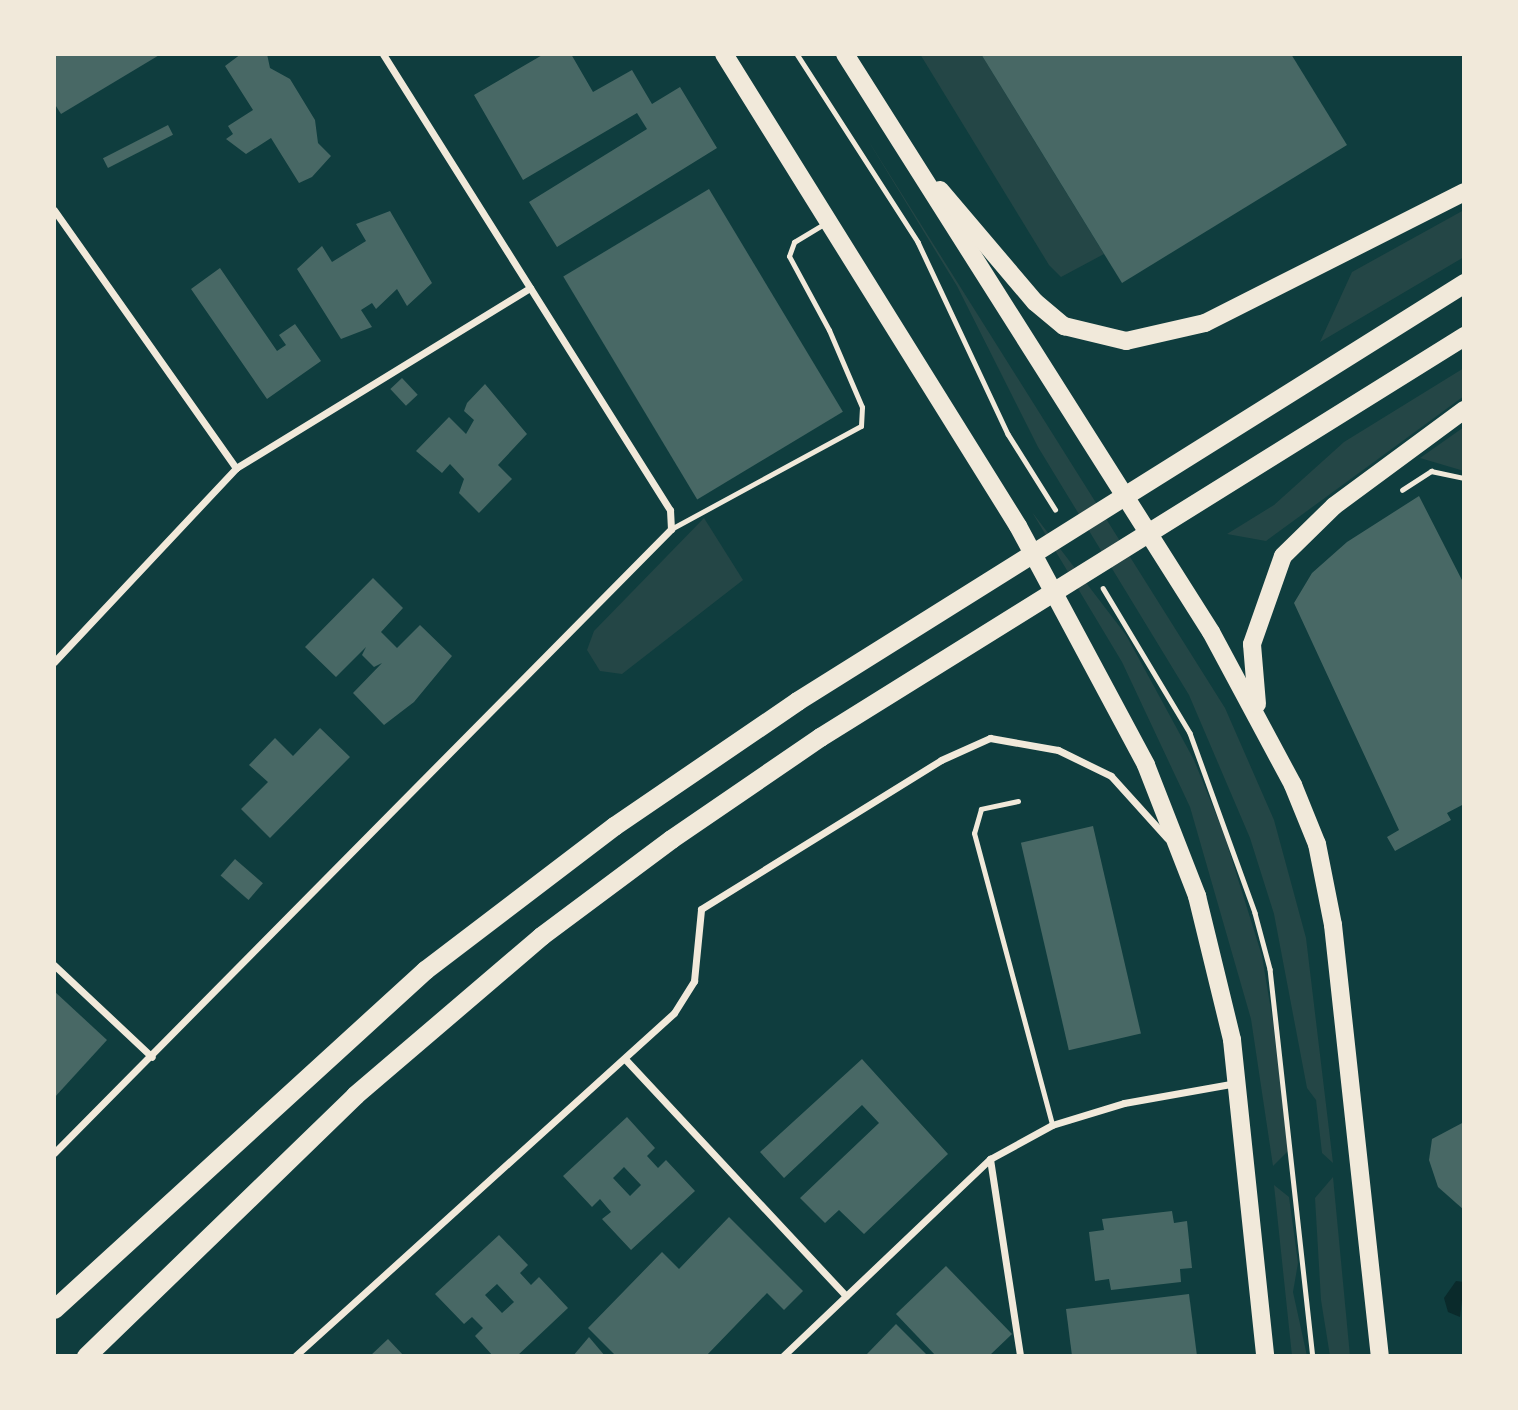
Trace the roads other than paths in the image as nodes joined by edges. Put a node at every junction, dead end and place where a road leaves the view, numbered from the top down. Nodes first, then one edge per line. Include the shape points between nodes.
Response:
1 (383, 54) edge
2 (724, 54) edge
3 (845, 54) edge
4 (902, 143) junction
5 (1464, 192) edge
6 (54, 209) edge
7 (829, 221) junction
8 (1464, 283) edge
9 (530, 288) junction
10 (1464, 336) edge
11 (1464, 410) edge
12 (236, 467) junction
13 (671, 529) junction
14 (54, 662) edge
15 (1263, 728) junction
16 (1018, 802) dead end
17 (1196, 896) junction
18 (54, 965) edge
19 (152, 1057) junction
20 (625, 1059) junction
21 (1237, 1083) junction
22 (1052, 1125) junction
23 (54, 1153) edge
24 (990, 1159) junction
25 (846, 1296) junction
26 (54, 1309) edge
27 (86, 1356) edge
28 (295, 1356) edge
29 (783, 1356) edge
30 (1020, 1356) edge
31 (1265, 1356) edge
32 (1380, 1356) edge

1 - 9 street
2 - 7 main road
3 - 4 main road
4 - 5 main road via 1035,302 1064,326 1126,341 1205,323
4 - 15 main road via 1211,632
6 - 12 street
7 - 13 lane via 794,242 789,256 830,330 862,407 861,426
7 - 17 main road via 1053,588 1146,765
8 - 26 highway via 797,701 614,826 425,970
9 - 12 street
9 - 13 street via 670,510
10 - 27 highway via 820,737 541,936 355,1095
11 - 15 main road via 1334,506 1283,556 1252,644 1252,683
12 - 14 street
13 - 19 street
15 - 32 main road via 1317,844 1333,925
16 - 22 lane via 981,809 974,834
17 - 20 street via 1156,821 1111,776 1030,740 990,738 941,760 701,909 698,964 686,998
17 - 21 main road
18 - 19 street
19 - 23 street
20 - 25 street
20 - 28 street
21 - 22 street via 1162,1094
21 - 31 main road
22 - 24 street
24 - 25 street
24 - 30 street
25 - 29 street

